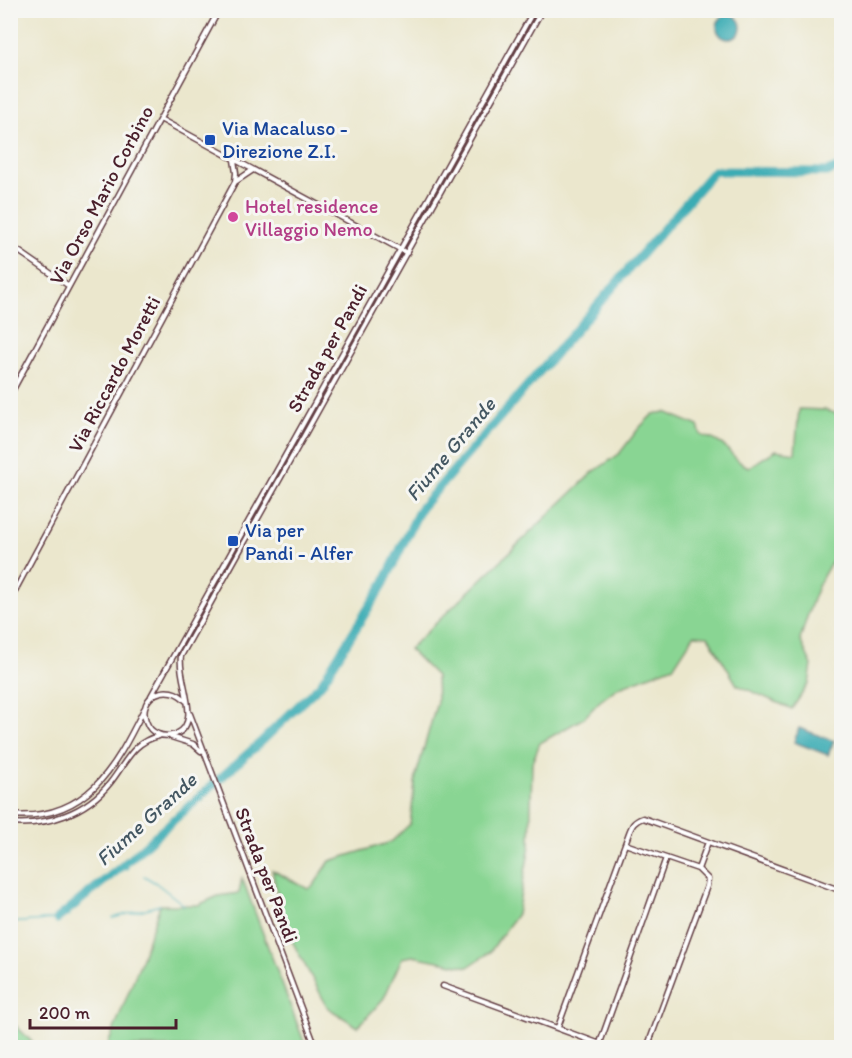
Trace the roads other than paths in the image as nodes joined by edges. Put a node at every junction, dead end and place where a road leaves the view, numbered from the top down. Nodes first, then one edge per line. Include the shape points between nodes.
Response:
1 (219, 10) edge
2 (534, 10) edge
3 (542, 10) edge
4 (160, 119) junction
5 (234, 160) junction
6 (253, 170) junction
7 (235, 182) junction
8 (10, 245) edge
9 (399, 249) junction
10 (406, 253) junction
11 (69, 286) junction
12 (10, 395) edge
13 (10, 600) edge
14 (186, 701) junction
15 (147, 703) junction
16 (189, 713) junction
17 (160, 735) junction
18 (167, 736) junction
19 (205, 757) junction
20 (10, 815) edge
21 (10, 823) edge
22 (708, 842) junction
23 (625, 844) junction
24 (666, 858) junction
25 (698, 869) junction
26 (842, 891) edge
27 (442, 986) dead end
28 (558, 1027) junction
29 (600, 1043) junction
30 (316, 1047) edge
31 (611, 1047) edge
32 (647, 1047) edge

1 - 4 street, Via Orso Mario Corbino
2 - 9 street, Strada per Pandi
3 - 10 street, Strada per Pandi
4 - 5 street
4 - 11 street, Via Orso Mario Corbino
5 - 6 street
5 - 7 street
6 - 7 street, Via Riccardo Moretti
6 - 9 street
7 - 13 street, Via Riccardo Moretti
8 - 11 street
9 - 10 street
9 - 15 street, Strada per Pandi
10 - 14 street, Strada per Pandi via 182,656
11 - 12 street, Via Orso Mario Corbino
14 - 15 street via 170,691 157,693
14 - 16 street, Strada per Pandi
15 - 17 street via 145,719
15 - 20 street, Strada per Pandi via 113,766 87,795 46,814
16 - 18 street via 181,732
16 - 19 street, Strada per Pandi
17 - 18 street
17 - 21 street via 135,748 106,787 78,810 50,820
18 - 19 street via 193,744
19 - 30 street, Strada per Pandi
22 - 23 street via 643,819 633,824
22 - 25 street
22 - 26 street
23 - 24 street
23 - 28 street
24 - 25 street
24 - 29 street
25 - 32 street via 708,879 707,886
27 - 28 street
28 - 29 street
29 - 31 street

